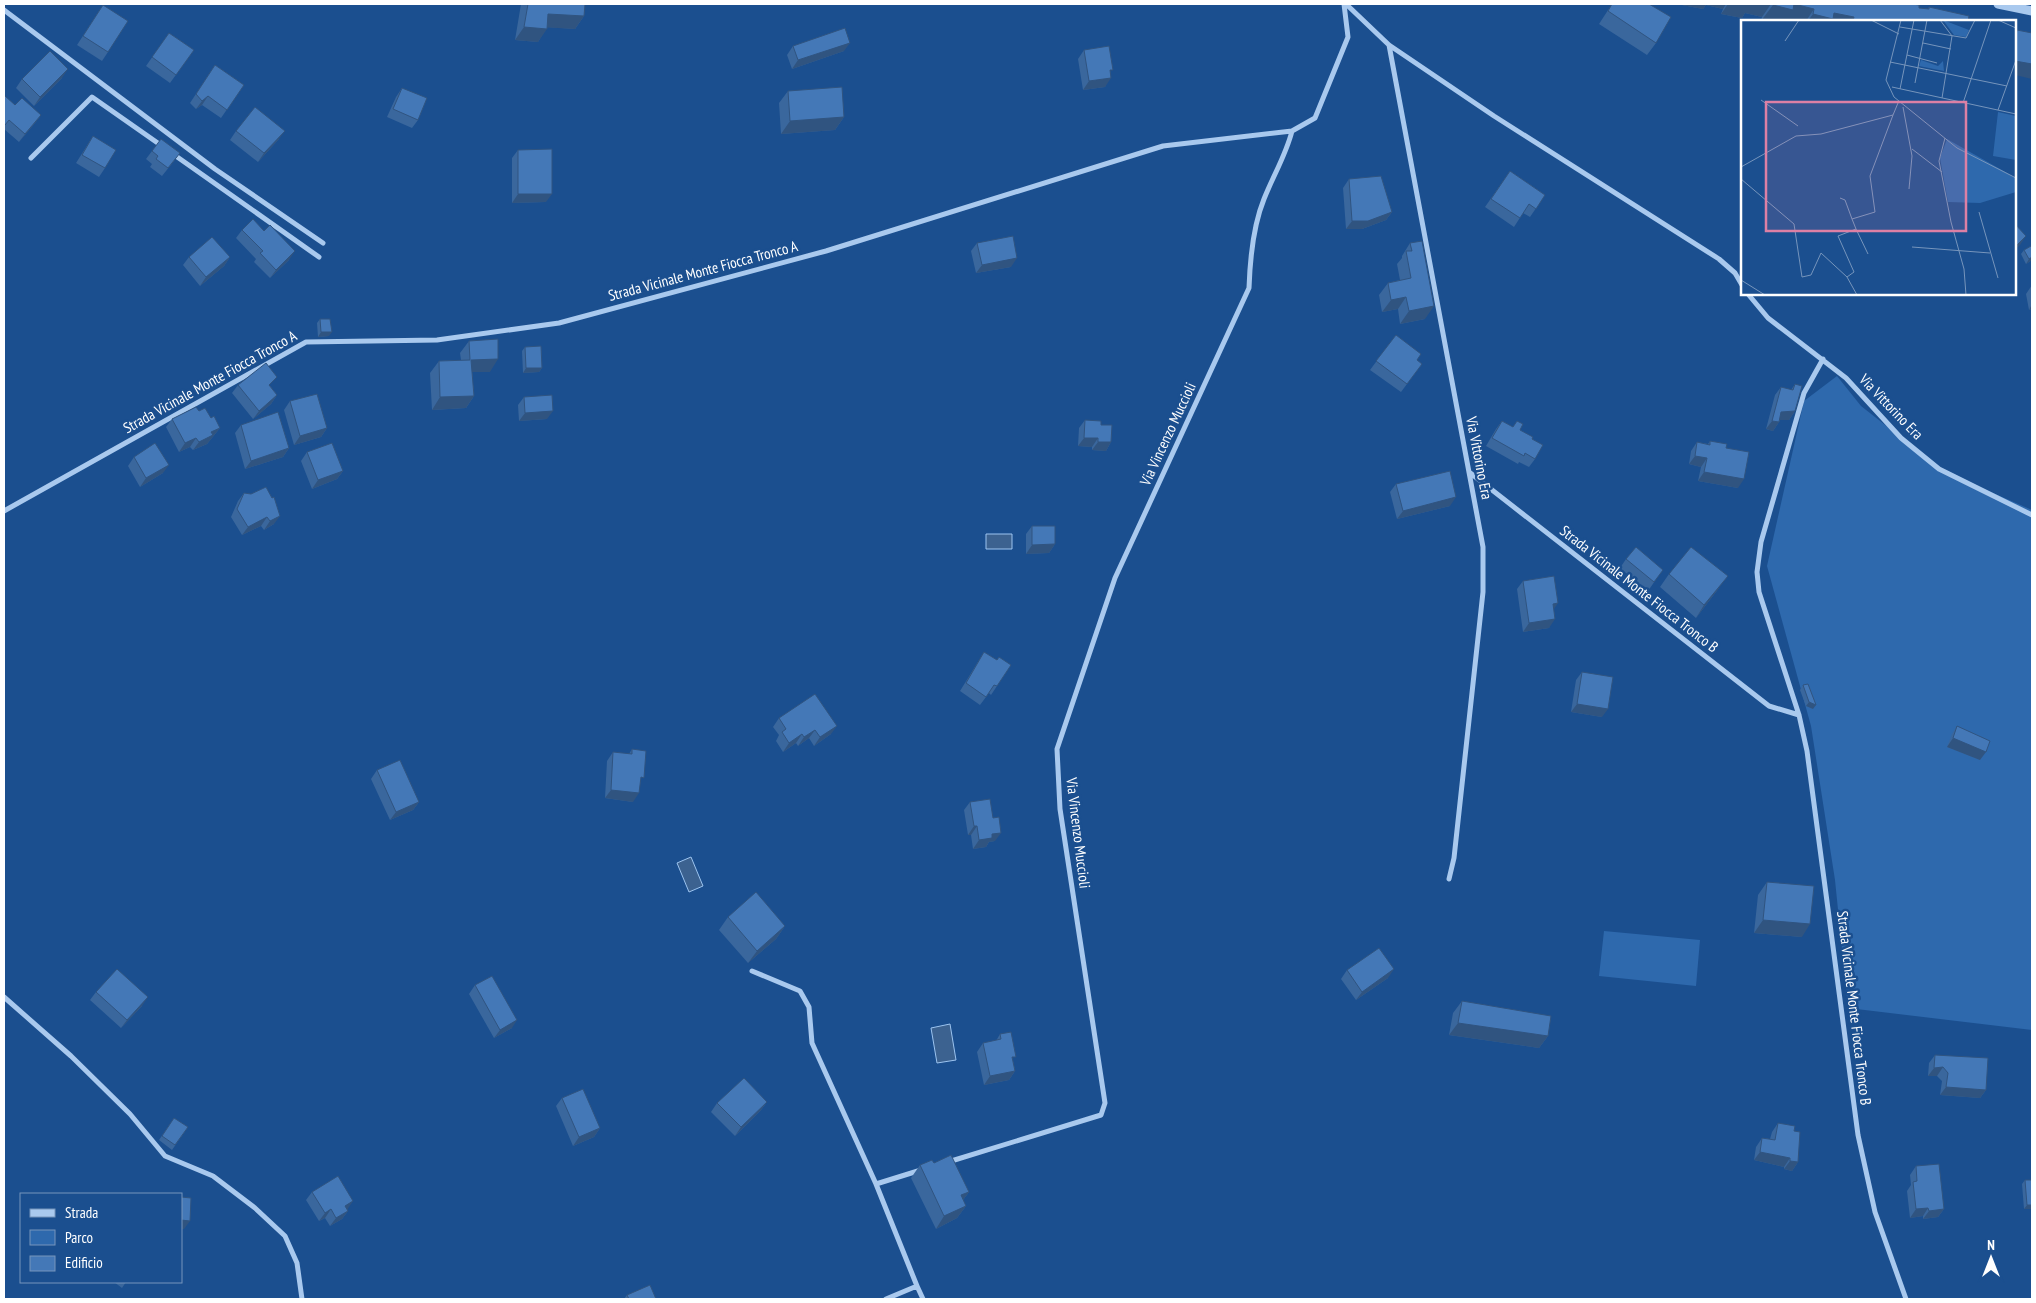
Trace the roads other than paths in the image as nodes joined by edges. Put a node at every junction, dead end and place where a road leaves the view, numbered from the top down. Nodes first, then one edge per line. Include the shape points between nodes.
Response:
1 (1345, 4) edge
2 (1999, 4) edge
3 (4, 10) edge
4 (2032, 11) edge
5 (1389, 45) junction
6 (1292, 131) junction
7 (31, 158) dead end
8 (323, 243) dead end
9 (319, 257) dead end
10 (1741, 283) edge
11 (1749, 295) edge
12 (1823, 359) junction
13 (1469, 472) junction
14 (4, 511) edge
15 (2032, 515) edge
16 (1799, 715) junction
17 (1449, 879) dead end
18 (752, 971) dead end
19 (4, 997) edge
20 (942, 1164) edge
21 (932, 1167) edge
22 (876, 1184) junction
23 (917, 1286) junction
24 (302, 1299) edge
25 (886, 1299) edge
26 (923, 1299) edge
27 (1906, 1299) edge

1 - 5 street
1 - 6 street, Strada Vicinale Monte Fiocca Tronco A via 1348,37 1315,118
2 - 4 street
3 - 8 street via 215,169
5 - 10 street via 1501,121 1719,259
5 - 13 street, Via Vittorino Era
6 - 14 street, Strada Vicinale Monte Fiocca Tronco A via 1163,146 826,252 559,323 438,340 306,342
6 - 20 street, Via Vincenzo Muccioli via 1263,201 1250,259 1249,288 1115,578 1057,749 1060,809 1095,1028 1105,1103 1103,1110 1100,1115
7 - 9 street via 92,98
11 - 12 street, Via Vittorino Era via 1768,318
12 - 15 street, Via Vittorino Era via 1846,378 1901,438 1938,469
12 - 16 street, Strada Vicinale Monte Fiocca Tronco B via 1804,393 1761,542 1757,572 1764,614
13 - 16 street, Strada Vicinale Monte Fiocca Tronco B via 1769,706
13 - 17 street, Via Vittorino Era via 1483,546 1483,592
16 - 27 street, Strada Vicinale Monte Fiocca Tronco B via 1808,761 1858,1135 1875,1212
18 - 22 street via 800,991 809,1007 812,1043
19 - 24 street via 130,1114 165,1156 213,1176 286,1236 297,1263
21 - 22 street
22 - 23 street
23 - 25 street
23 - 26 street

